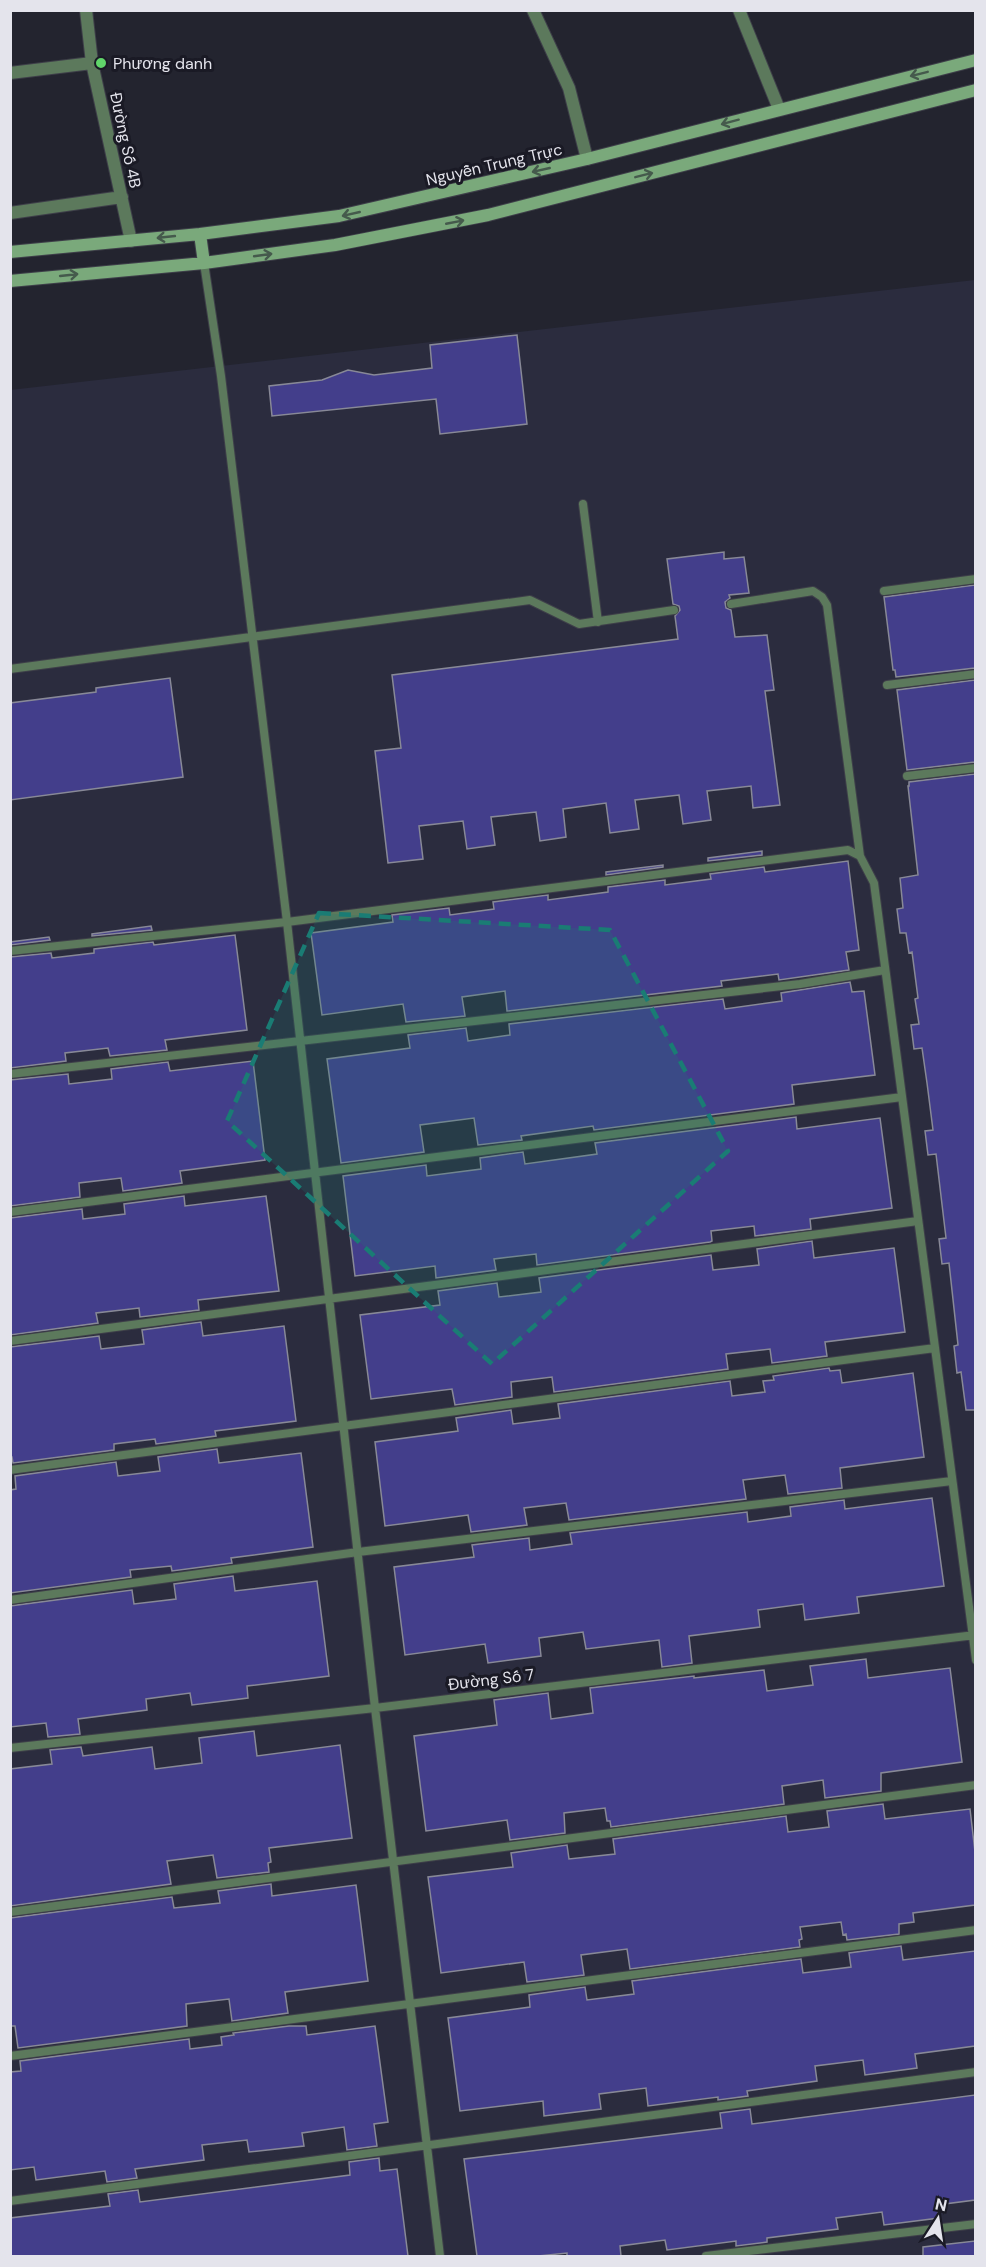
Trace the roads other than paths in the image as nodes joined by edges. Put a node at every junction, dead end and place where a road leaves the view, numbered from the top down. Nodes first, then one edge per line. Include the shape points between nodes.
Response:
1 (86, 10) edge
2 (533, 10) edge
3 (739, 10) edge
4 (975, 60) edge
5 (92, 63) junction
6 (10, 73) edge
7 (975, 90) edge
8 (779, 109) junction
9 (587, 159) junction
10 (122, 197) junction
11 (10, 213) edge
12 (200, 234) junction
13 (131, 241) junction
14 (10, 252) edge
15 (204, 263) junction
16 (10, 281) edge
17 (583, 504) dead end
18 (975, 579) edge
19 (884, 591) dead end
20 (730, 604) dead end
21 (674, 610) dead end
22 (598, 622) junction
23 (252, 636) junction
24 (10, 669) edge
25 (975, 674) edge
26 (887, 685) dead end
27 (975, 768) edge
28 (907, 776) dead end
29 (860, 856) junction
30 (287, 922) junction
31 (10, 951) edge
32 (885, 970) junction
33 (300, 1041) junction
34 (10, 1074) edge
35 (902, 1097) junction
36 (315, 1172) junction
37 (10, 1212) edge
38 (918, 1221) junction
39 (330, 1299) junction
40 (10, 1341) edge
41 (935, 1348) junction
42 (344, 1425) junction
43 (10, 1470) edge
44 (952, 1481) junction
45 (358, 1552) junction
46 (10, 1600) edge
47 (974, 1636) edge
48 (975, 1660) edge
49 (375, 1708) junction
50 (10, 1748) edge
51 (975, 1785) edge
52 (393, 1862) junction
53 (10, 1912) edge
54 (975, 1930) edge
55 (410, 2003) junction
56 (10, 2056) edge
57 (975, 2072) edge
58 (427, 2146) junction
59 (10, 2201) edge
60 (975, 2224) edge
61 (440, 2256) edge
62 (706, 2256) edge

1 - 5 street, Đường Số 4B
2 - 9 street via 569,87
3 - 8 street
4 -> 8 main road, Nguyễn Trung Trực
5 - 6 street
5 - 10 street, Đường Số 4B
15 -> 7 main road via 335,245 488,215
8 -> 9 main road, Nguyễn Trung Trực
9 -> 12 main road, Nguyễn Trung Trực via 339,216
10 - 11 street
10 - 13 street, Đường Số 4B
12 -> 13 main road, Nguyễn Trung Trực
12 - 15 main road
13 - 14 main road, Nguyễn Trung Trực
16 -> 15 main road
15 - 23 lane
17 - 22 lane
18 - 19 lane
20 - 29 lane via 813,591 827,605
21 - 22 lane
22 - 23 lane via 579,624 530,600
23 - 24 lane
23 - 30 lane
25 - 26 lane
27 - 28 lane
29 - 30 lane via 848,850
29 - 32 lane via 874,883
30 - 31 lane
30 - 33 lane
32 - 33 lane via 800,984
32 - 35 lane
33 - 34 lane
33 - 36 lane
35 - 36 lane
35 - 38 lane
36 - 37 lane
36 - 39 lane
38 - 39 lane
38 - 41 lane
39 - 40 lane
39 - 42 lane
41 - 42 lane
41 - 44 lane
42 - 43 lane
42 - 45 lane
44 - 45 lane
44 - 47 lane
45 - 46 lane
45 - 49 lane
47 - 48 lane
47 - 49 lane, Đường Số 7
49 - 50 lane, Đường Số 7
49 - 52 lane
51 - 52 lane
52 - 53 lane
52 - 55 lane
54 - 55 lane
55 - 56 lane
55 - 58 lane
57 - 58 lane
58 - 59 lane
58 - 61 lane
60 - 62 lane

